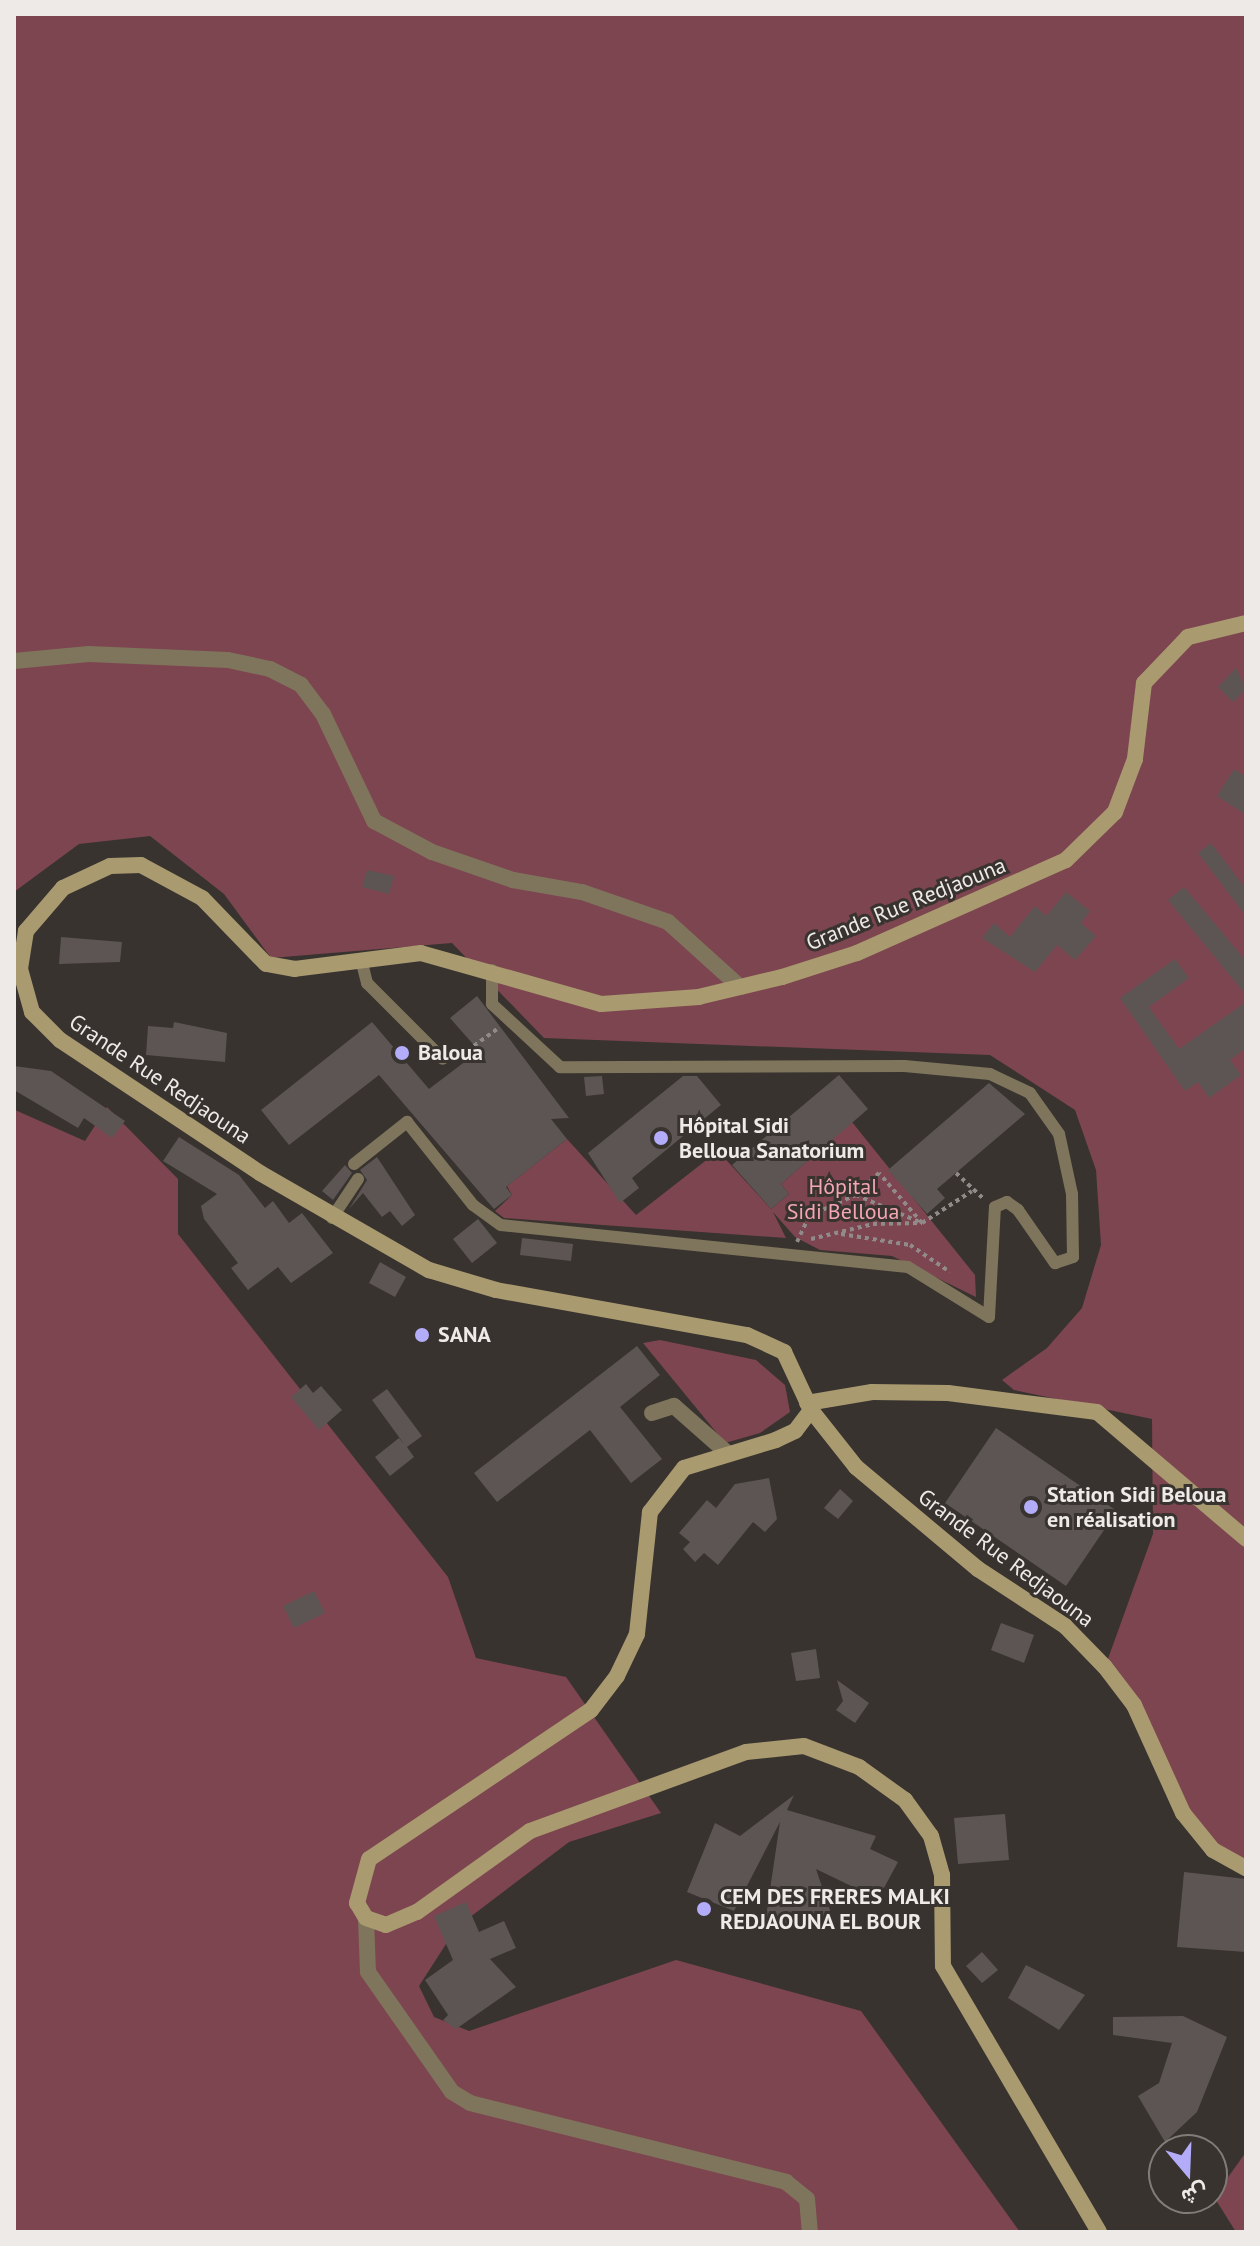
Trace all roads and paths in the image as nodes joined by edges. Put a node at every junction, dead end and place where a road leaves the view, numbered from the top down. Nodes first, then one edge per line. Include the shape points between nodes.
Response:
1 (1246, 623) edge
2 (14, 661) edge
3 (362, 963) junction
4 (492, 970) junction
5 (740, 987) junction
6 (487, 1038) dead end
7 (443, 1059) dead end
8 (466, 1061) dead end
9 (354, 1164) dead end
10 (956, 1173) dead end
11 (358, 1179) dead end
12 (972, 1191) junction
13 (856, 1195) junction
14 (995, 1207) junction
15 (332, 1218) junction
16 (922, 1223) junction
17 (797, 1244) junction
18 (775, 1254) junction
19 (809, 1406) junction
20 (652, 1413) dead end
21 (725, 1451) junction
22 (1246, 1539) edge
23 (1246, 1868) edge
24 (366, 1918) junction
25 (810, 2232) edge
26 (1099, 2232) edge

1 - 5 street, Grande Rue Redjaouna via 1188,637 1144,683 1135,759 1115,812 1066,860 857,953
2 - 5 street via 89,654 228,660 270,669 301,685 323,714 374,821 432,852 513,880 582,892 668,922
3 - 4 street, Grande Rue Redjaouna via 421,953
3 - 7 lane via 367,983
3 - 15 street, Grande Rue Redjaouna via 266,964 202,898 141,865 110,866 63,888 39,909 21,947 25,992 45,1027
4 - 5 street, Grande Rue Redjaouna via 601,1004
4 - 14 lane via 492,1004 560,1067 687,1062 990,1074 1049,1111 1072,1194 1073,1257 1055,1263 1018,1210 1007,1202
6 - 8 path via 461,1055
9 - 18 lane via 407,1122 473,1205 501,1225
10 - 12 path
11 - 15 lane
12 - 14 path
12 - 16 path
13 - 16 path
13 - 16 path via 879,1173
13 - 17 path via 809,1216
14 - 18 lane via 989,1317 908,1267
15 - 19 street, Grande Rue Redjaouna via 429,1270 496,1290 769,1342 784,1352
16 - 17 path via 873,1224
17 - 18 path
19 - 21 street via 795,1431
19 - 22 street via 872,1392 948,1393 1097,1412
19 - 23 street, Grande Rue Redjaouna via 892,1499 978,1569 1065,1626 1105,1667 1134,1705 1183,1813 1213,1850
20 - 21 street via 674,1406
21 - 24 street via 684,1468 650,1512 637,1634 617,1676 591,1710 369,1859 357,1884
24 - 25 street via 368,1972 452,2092 470,2103 786,2182 807,2199
24 - 26 street via 386,1925 417,1912 530,1831 746,1752 804,1746 859,1767 905,1800 931,1836 942,1875 943,1966

